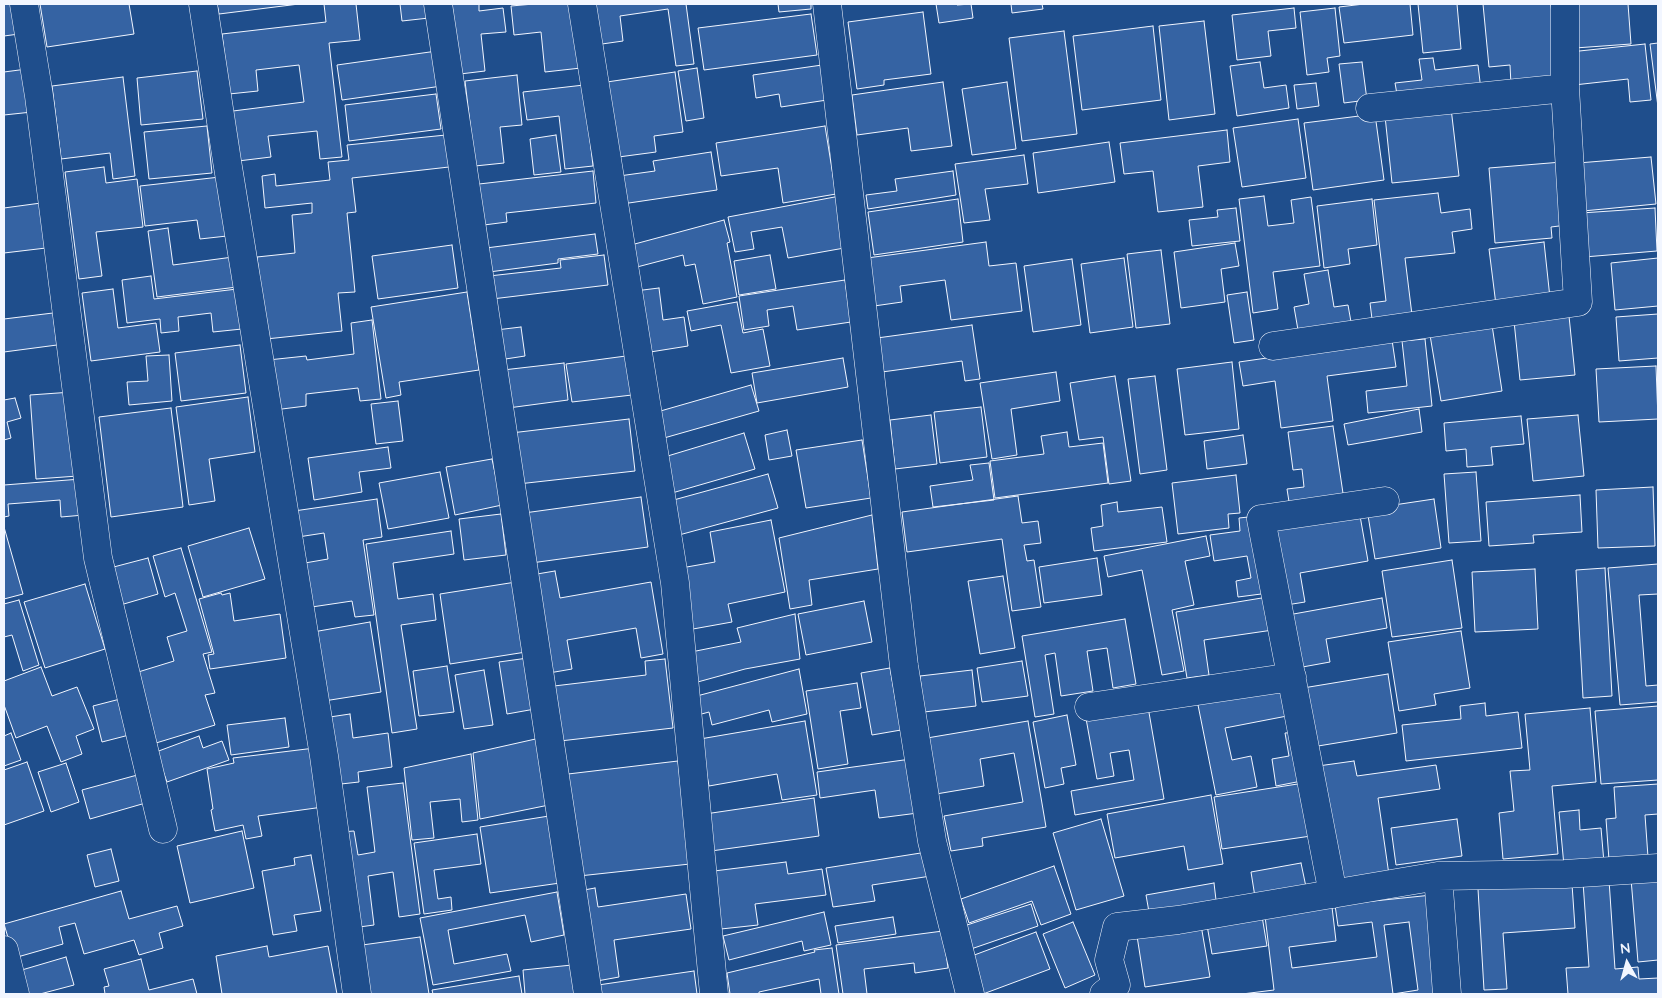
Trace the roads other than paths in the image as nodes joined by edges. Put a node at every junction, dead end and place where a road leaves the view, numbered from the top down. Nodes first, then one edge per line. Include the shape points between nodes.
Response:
1 (24, 4) edge
2 (203, 4) edge
3 (438, 4) edge
4 (582, 4) edge
5 (827, 4) edge
6 (1565, 4) edge
7 (1565, 88) junction
8 (1370, 108) dead end
9 (1273, 346) dead end
10 (1385, 501) dead end
11 (1292, 677) junction
12 (1089, 707) dead end
13 (163, 829) dead end
14 (1658, 868) edge
15 (1438, 876) junction
16 (1333, 894) junction
17 (4, 950) edge
18 (15, 994) edge
19 (357, 994) edge
20 (588, 994) edge
21 (714, 994) edge
22 (970, 994) edge
23 (1104, 994) edge
24 (1447, 994) edge

1 - 13 street via 39,96 98,558
2 - 19 street via 324,756
3 - 20 street
4 - 21 street via 675,583
5 - 22 street via 904,666 932,841
6 - 7 street
7 - 8 street
7 - 9 street via 1578,302
10 - 11 street via 1261,519
11 - 12 street
11 - 16 street
14 - 15 street via 1565,874
15 - 16 street
15 - 24 street
16 - 23 street via 1116,927 1109,960 1116,985
17 - 18 street

